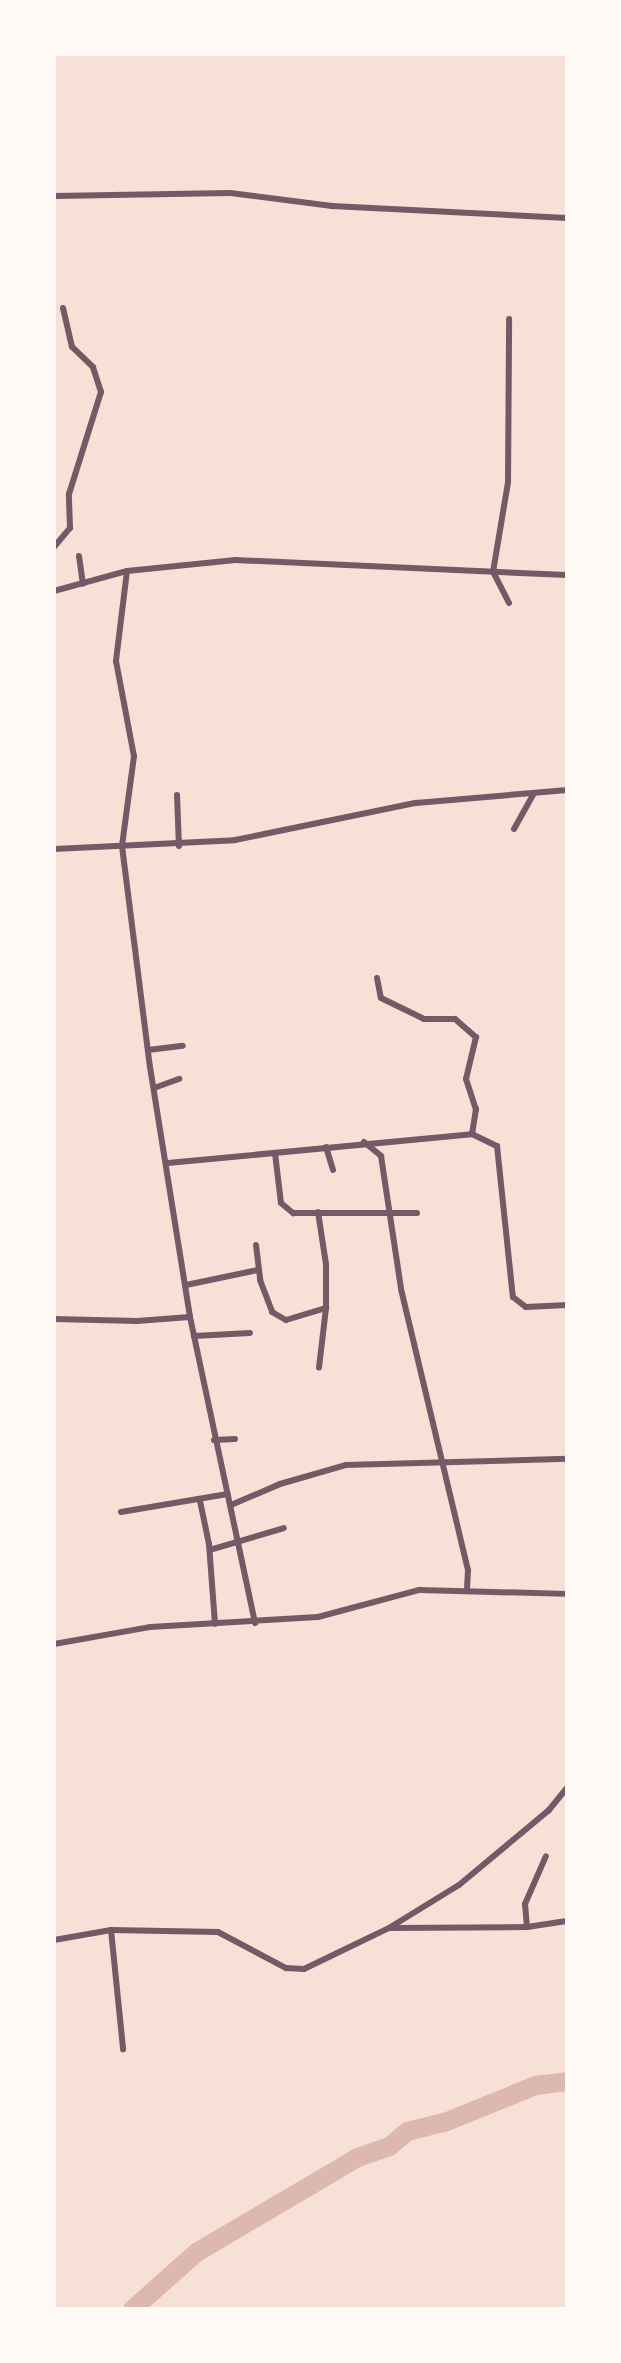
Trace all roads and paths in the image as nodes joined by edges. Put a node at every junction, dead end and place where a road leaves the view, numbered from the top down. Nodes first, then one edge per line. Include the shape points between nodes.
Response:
1 (54, 196) edge
2 (567, 218) edge
3 (63, 308) dead end
4 (509, 319) dead end
5 (54, 547) edge
6 (79, 556) dead end
7 (127, 570) junction
8 (494, 572) junction
9 (567, 575) edge
10 (83, 584) junction
11 (54, 591) edge
12 (509, 603) dead end
13 (567, 790) edge
14 (534, 793) junction
15 (177, 795) dead end
16 (514, 829) dead end
17 (122, 846) junction
18 (179, 846) junction
19 (54, 849) edge
20 (377, 978) dead end
21 (183, 1046) dead end
22 (148, 1050) junction
23 (179, 1079) dead end
24 (154, 1088) junction
25 (472, 1134) junction
26 (392, 1141) junction
27 (364, 1142) junction
28 (326, 1147) junction
29 (275, 1153) junction
30 (381, 1156) junction
31 (168, 1163) junction
32 (332, 1170) dead end
33 (388, 1211) junction
34 (318, 1212) junction
35 (417, 1213) dead end
36 (256, 1245) dead end
37 (258, 1270) junction
38 (186, 1286) junction
39 (567, 1306) edge
40 (326, 1308) junction
41 (190, 1317) junction
42 (54, 1319) edge
43 (250, 1333) dead end
44 (194, 1336) junction
45 (318, 1368) dead end
46 (236, 1439) dead end
47 (214, 1440) junction
48 (439, 1445) junction
49 (567, 1459) edge
50 (429, 1461) junction
51 (442, 1462) junction
52 (228, 1494) junction
53 (200, 1501) junction
54 (231, 1505) junction
55 (121, 1512) dead end
56 (284, 1528) dead end
57 (240, 1542) junction
58 (210, 1550) junction
59 (467, 1590) junction
60 (567, 1594) edge
61 (255, 1623) junction
62 (215, 1624) junction
63 (54, 1644) edge
64 (567, 1788) edge
65 (546, 1856) dead end
66 (567, 1921) edge
67 (527, 1927) junction
68 (390, 1928) junction
69 (111, 1930) junction
70 (54, 1940) edge
71 (123, 2049) dead end

1 - 2 street via 230,193 332,206
3 - 5 street via 72,347 93,367 101,392 69,494 70,528
4 - 8 street via 509,482
6 - 10 street
7 - 8 street via 253,559
7 - 10 street
7 - 17 street via 116,661 134,756
8 - 9 street
8 - 12 street
10 - 11 street
13 - 14 street
14 - 16 street
14 - 18 street via 416,803 235,840
15 - 18 street
17 - 18 street
17 - 19 street
17 - 22 street
20 - 25 street via 381,998 424,1020 455,1019 476,1037 466,1079 476,1109
21 - 22 street
22 - 24 street
23 - 24 street
24 - 31 street
25 - 26 street
25 - 39 street via 497,1146 515,1302 526,1307
26 - 27 street
26 - 30 street
27 - 28 street
27 - 30 street
28 - 29 street
28 - 32 street
29 - 31 street
29 - 34 street via 281,1203 293,1213
30 - 33 street
31 - 38 street
33 - 34 street
33 - 35 street
33 - 48 street via 410,1333
34 - 40 street via 326,1264
36 - 37 street
37 - 38 street
37 - 40 street via 268,1307 278,1316 299,1317
38 - 41 street
40 - 45 street
41 - 42 street
41 - 44 street
43 - 44 street
44 - 47 street
46 - 47 street
47 - 52 street
48 - 50 street
48 - 51 street
49 - 51 street
50 - 51 street
50 - 54 street via 346,1465 280,1484
51 - 59 street via 468,1570
52 - 53 street
52 - 54 street
53 - 55 street
53 - 58 street
54 - 57 street
56 - 57 street
57 - 58 street
57 - 61 street
58 - 62 street
59 - 60 street
59 - 61 street via 419,1590 318,1617
61 - 62 street
62 - 63 street via 150,1627
64 - 68 street via 549,1810 459,1885
65 - 67 street via 525,1904
66 - 67 street
67 - 68 street
68 - 69 street via 321,1964 293,1970 218,1932
69 - 70 street
69 - 71 street

